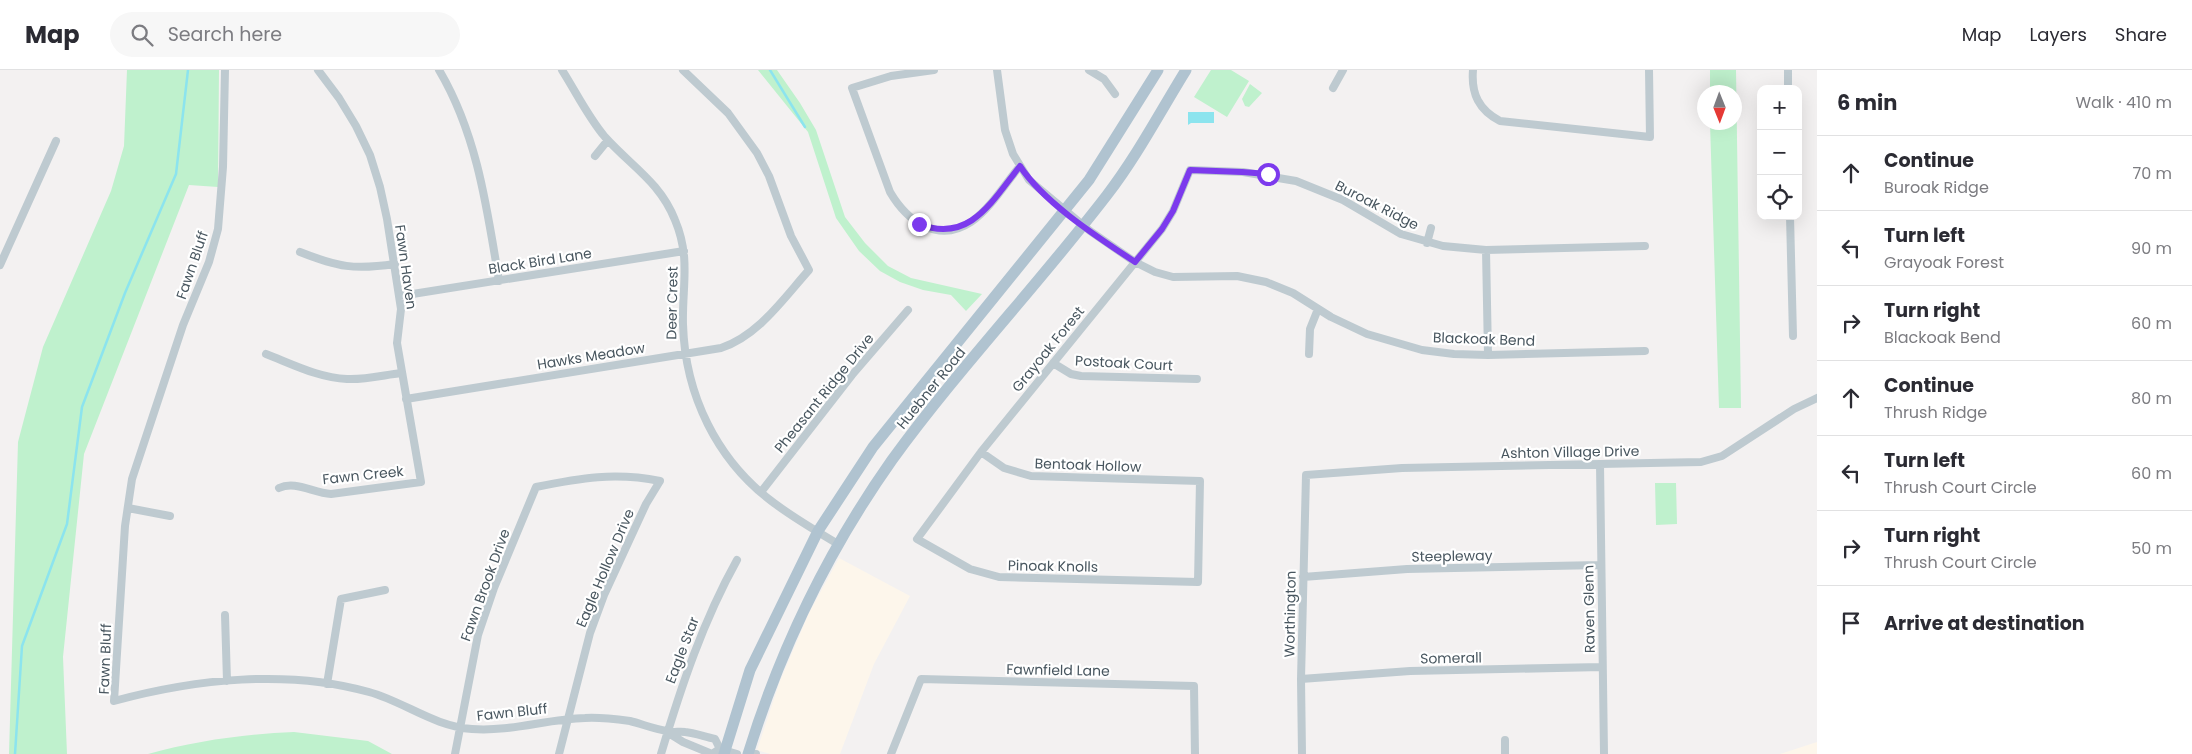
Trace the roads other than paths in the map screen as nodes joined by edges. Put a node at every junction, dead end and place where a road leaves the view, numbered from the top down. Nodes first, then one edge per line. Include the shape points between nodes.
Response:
1 (225, 70) edge
2 (318, 70) edge
3 (439, 70) edge
4 (562, 70) edge
5 (683, 70) edge
6 (934, 70) edge
7 (997, 70) edge
8 (1089, 70) edge
9 (1158, 70) edge
10 (1186, 70) edge
11 (1343, 70) edge
12 (1473, 70) edge
13 (1650, 70) edge
14 (1788, 70) edge
15 (1788, 85) edge
16 (1333, 88) dead end
17 (1115, 94) dead end
18 (608, 140) junction
19 (56, 141) dead end
20 (595, 156) dead end
21 (1020, 166) junction
22 (1190, 170) joint
23 (1065, 210) junction
24 (1790, 220) edge
25 (1083, 225) junction
26 (1431, 228) dead end
27 (1427, 242) junction
28 (1645, 246) dead end
29 (1486, 250) junction
30 (684, 251) junction
31 (300, 252) dead end
32 (1135, 262) junction
33 (395, 264) junction
34 (0, 265) edge
35 (499, 281) junction
36 (400, 296) junction
37 (1318, 309) junction
38 (908, 310) dead end
39 (1793, 336) dead end
40 (1645, 352) dead end
41 (266, 354) dead end
42 (685, 354) junction
43 (1309, 354) dead end
44 (1488, 355) junction
45 (1053, 363) junction
46 (401, 372) junction
47 (1197, 379) dead end
48 (1817, 398) edge
49 (406, 399) junction
50 (981, 452) junction
51 (1600, 464) junction
52 (1306, 475) joint
53 (421, 482) joint
54 (536, 487) joint
55 (279, 488) dead end
56 (761, 492) junction
57 (128, 508) junction
58 (170, 516) dead end
59 (818, 531) junction
60 (917, 539) joint
61 (838, 544) junction
62 (737, 560) dead end
63 (1601, 565) junction
64 (1303, 576) junction
65 (1198, 582) joint
66 (385, 590) dead end
67 (225, 615) dead end
68 (1602, 667) junction
69 (1301, 679) junction
70 (227, 682) junction
71 (327, 684) junction
72 (568, 719) junction
73 (460, 728) junction
74 (667, 732) junction
75 (1505, 740) dead end
76 (723, 751) edge
77 (455, 754) edge
78 (559, 754) edge
79 (661, 754) edge
80 (737, 754) edge
81 (748, 754) edge
82 (891, 754) edge
83 (1195, 754) edge
84 (1302, 754) edge
85 (1505, 754) edge
86 (1604, 754) edge

1 - 57 street, Fawn Bluff via 218,228 209,262 138,460
2 - 33 street, Fawn Haven via 339,98 370,155 386,211
3 - 35 street via 463,119 477,160
4 - 18 street, Deer Crest
5 - 42 street, Hawks Meadow via 728,113 757,154 769,176 791,236 809,270 760,325 746,336 721,348
6 - 21 street via 891,76 852,88 890,192 910,219 929,228 961,227 983,211
7 - 21 street, Blackoak Bend via 1004,130
8 - 17 street via 1104,79
9 - 23 main road, Huebner Road via 1089,180
10 - 25 main road, Huebner Road via 1108,194
11 - 16 street
12 - 13 street via 1473,91 1478,103 1500,121 1650,137
14 - 15 street
18 - 20 street
18 - 30 street, Deer Crest via 642,170 661,193 675,219
19 - 34 street
21 - 23 street, Blackoak Bend via 1029,180
22 - 27 street, Buroak Ridge via 1242,172 1296,181 1343,200 1401,234
22 - 32 street, Grayoak Forest via 1173,211
23 - 25 street, Blackoak Bend
23 - 59 main road, Huebner Road via 873,447
24 - 39 street
25 - 32 street, Blackoak Bend
25 - 61 main road, Huebner Road via 892,461
26 - 27 street
27 - 29 street, Buroak Ridge via 1465,250
28 - 29 street, Buroak Ridge
29 - 44 street
30 - 35 street, Black Bird Lane
30 - 42 street, Deer Crest
31 - 33 street via 345,267
32 - 37 street, Blackoak Bend via 1173,277 1237,276 1266,282 1293,293
32 - 45 street, Grayoak Forest
33 - 36 street, Fawn Haven
35 - 36 street, Black Bird Lane
36 - 46 street, Fawn Haven via 397,343
37 - 43 street via 1310,329
37 - 44 street, Blackoak Bend via 1390,342 1422,350
38 - 56 street, Pheasant Ridge Drive via 852,375
40 - 44 street, Blackoak Bend
41 - 46 street via 334,378 358,379
42 - 49 street, Hawks Meadow
42 - 56 street, Deer Crest via 693,390 711,433 739,471
45 - 47 street, Postoak Court via 1081,376
45 - 50 street, Grayoak Forest
46 - 49 street, Fawn Haven
48 - 51 street, Ashton Village Drive via 1715,459
49 - 53 street, Fawn Haven
50 - 60 street, Grayoak Forest
50 - 65 street, Bentoak Hollow via 1004,468 1031,476 1200,481
51 - 52 street, Ashton Village Drive via 1402,468
51 - 63 street, Raven Glenn
52 - 64 street, Worthington
53 - 55 street, Fawn Creek via 331,494 320,494 293,485
54 - 72 street, Eagle Hollow Drive via 600,476 639,477 660,482 646,504 604,595 590,633
54 - 73 street, Fawn Brook Drive via 478,635
56 - 59 street, Deer Crest via 774,504
57 - 58 street
57 - 70 street, Fawn Bluff via 114,701
59 - 61 street, Deer Crest
59 - 76 main road, Huebner Road via 750,670
60 - 65 street, Pinoak Knolls via 970,570 999,578
61 - 81 main road, Huebner Road via 806,603 772,679
62 - 74 street, Eagle Star via 719,592 688,668
63 - 64 street, Steepleway via 1407,569
63 - 68 street, Raven Glenn
64 - 69 street, Worthington
66 - 71 street via 341,599
67 - 70 street
68 - 69 street, Somerall via 1403,671
68 - 86 street, Raven Glenn
69 - 84 street, Worthington
70 - 71 street, Fawn Bluff via 296,680
71 - 73 street, Fawn Bluff via 386,697 426,718
72 - 73 street, Fawn Bluff via 489,730
72 - 74 street, Fawn Bluff via 631,721
72 - 78 street, Eagle Hollow Drive
73 - 77 street, Fawn Brook Drive
74 - 76 street, Fawn Bluff via 712,754
74 - 76 street, Fawn Bluff via 686,732 715,739
74 - 79 street, Eagle Star
75 - 85 street
76 - 80 street
82 - 83 street, Fawnfield Lane via 921,679 1194,686

